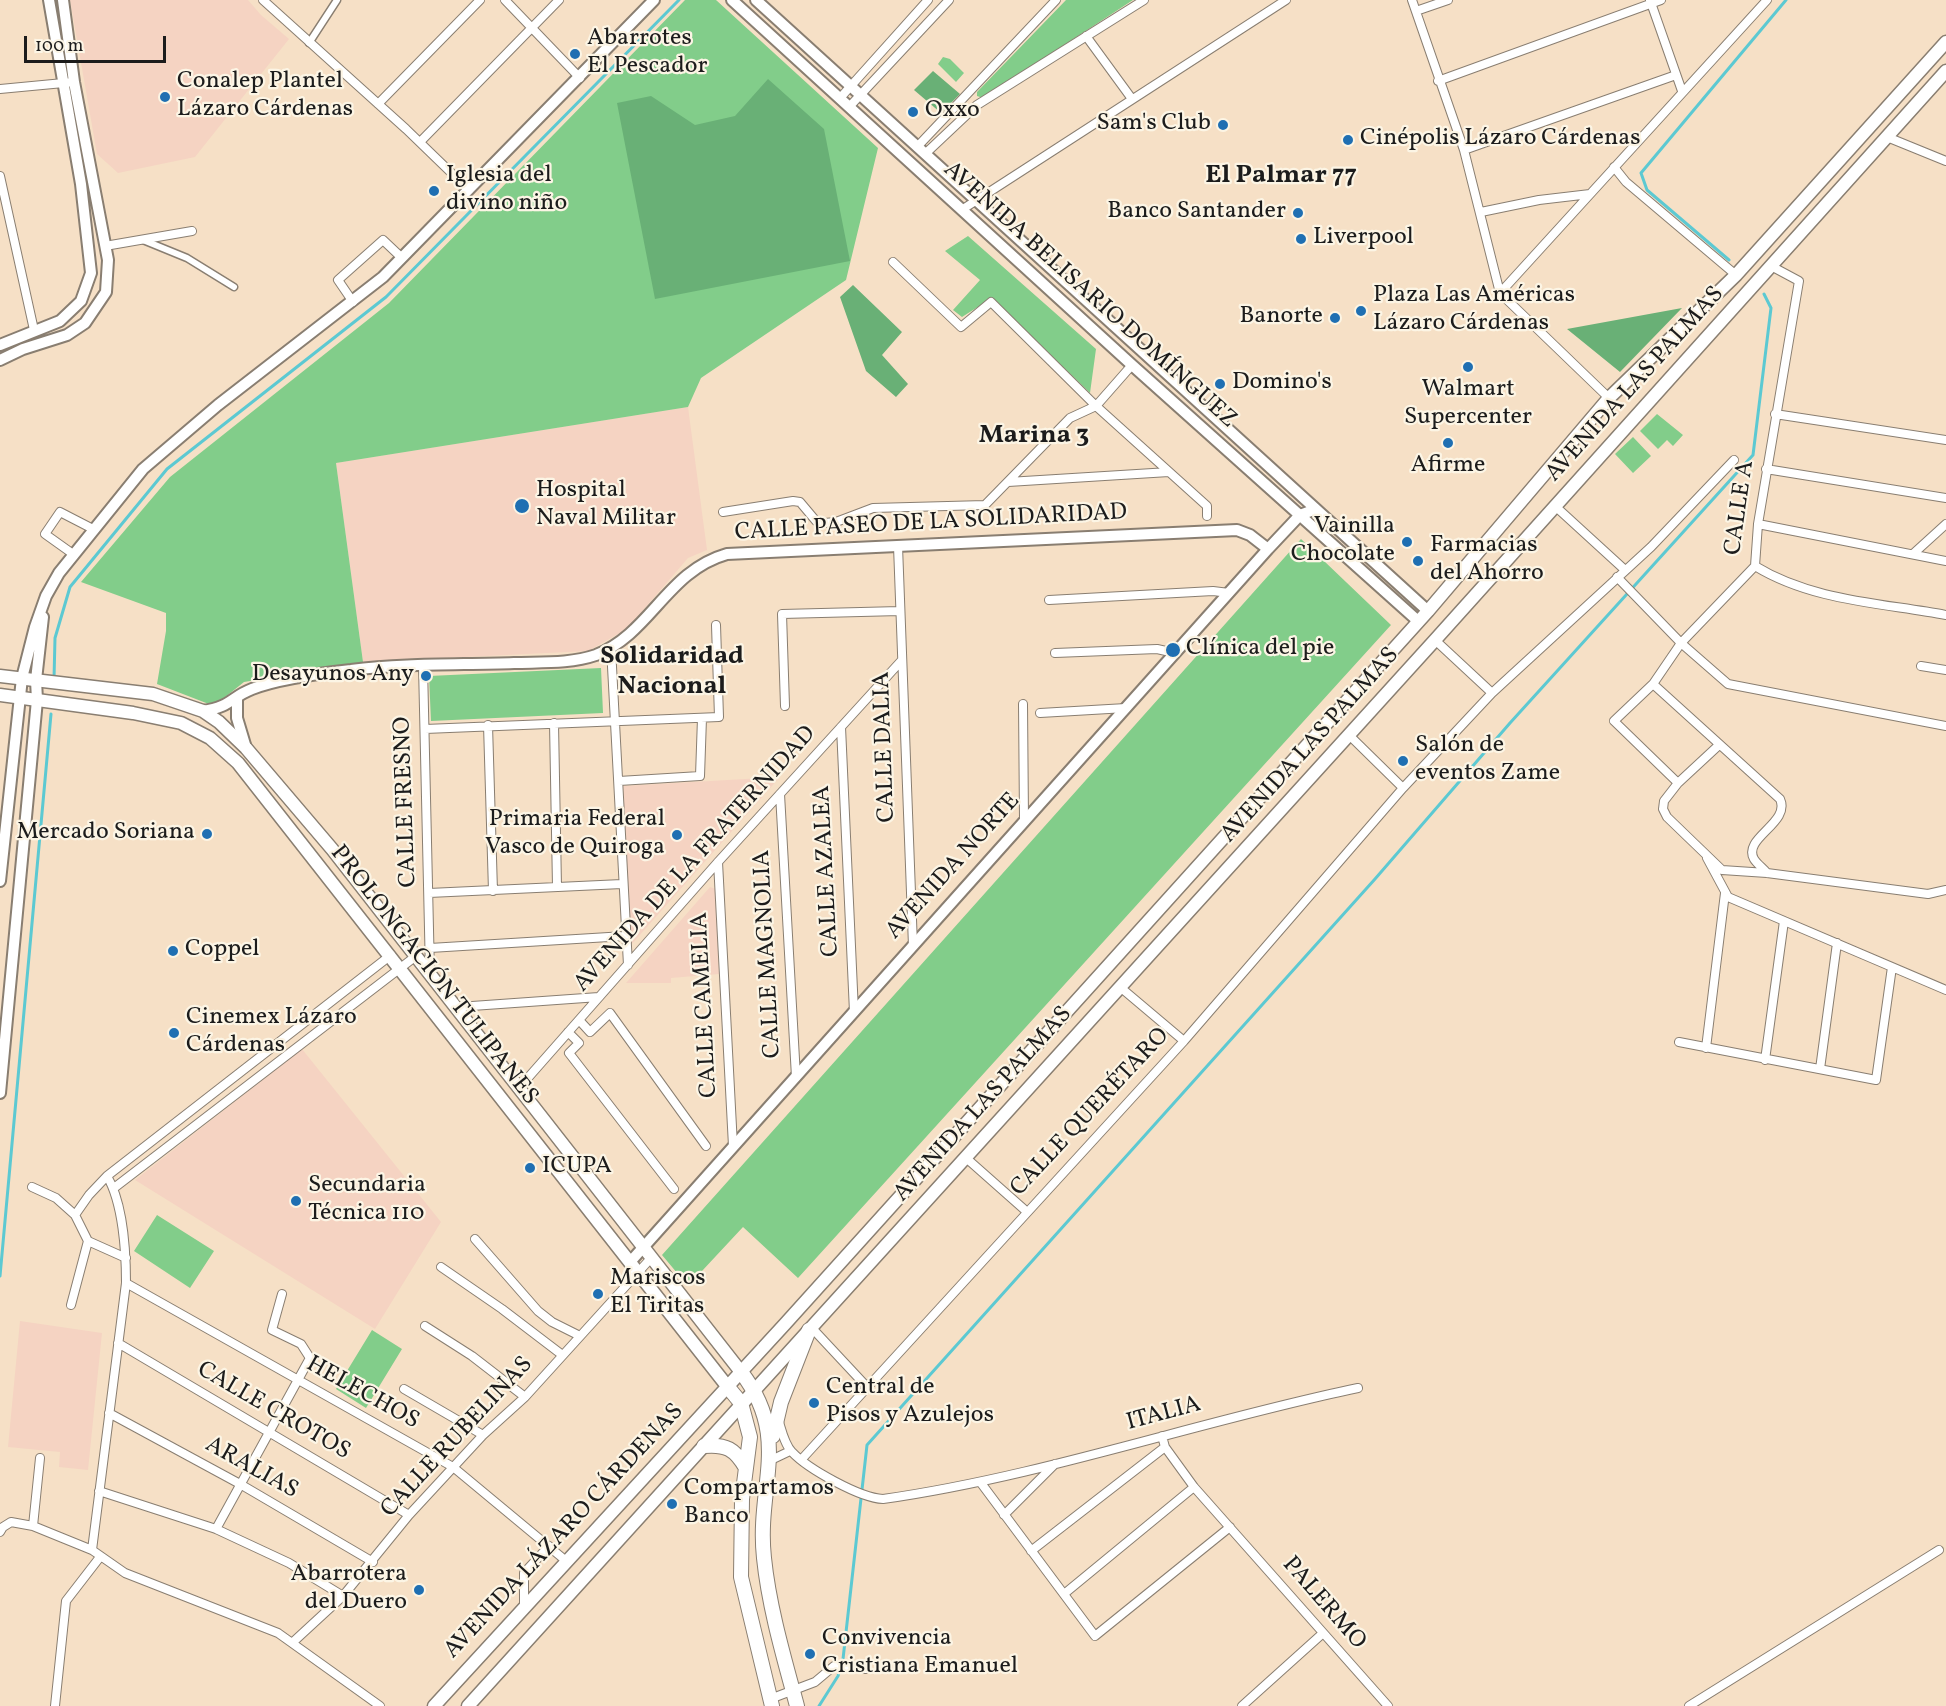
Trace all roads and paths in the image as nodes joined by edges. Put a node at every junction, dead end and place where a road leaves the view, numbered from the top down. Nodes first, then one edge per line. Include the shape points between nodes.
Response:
1 (49, 0) edge
2 (63, 0) edge
3 (263, 0) edge
4 (338, 0) edge
5 (480, 0) edge
6 (505, 0) edge
7 (559, 0) edge
8 (654, 0) edge
9 (732, 0) edge
10 (756, 0) edge
11 (928, 0) edge
12 (949, 0) edge
13 (1056, 0) edge
14 (1144, 0) edge
15 (1286, 0) edge
16 (1412, 0) edge
17 (1448, 0) edge
18 (1661, 0) edge
19 (1767, 0) edge
20 (1650, 2) edge
21 (1416, 11) junction
22 (532, 28) junction
23 (1086, 36) junction
24 (1946, 42) edge
25 (309, 43) junction
26 (1946, 71) edge
27 (1676, 75) junction
28 (580, 78) junction
29 (1438, 81) junction
30 (74, 82) junction
31 (62, 83) junction
32 (851, 86) junction
33 (0, 89) edge
34 (1682, 92) junction
35 (860, 94) junction
36 (968, 95) junction
37 (841, 97) junction
38 (1132, 99) junction
39 (378, 104) junction
40 (977, 105) junction
41 (850, 106) junction
42 (1887, 137) junction
43 (420, 142) junction
44 (1464, 150) junction
45 (921, 151) junction
46 (1946, 161) edge
47 (1614, 167) junction
48 (0, 176) edge
49 (93, 182) junction
50 (81, 184) junction
51 (469, 190) junction
52 (1590, 194) junction
53 (976, 201) junction
54 (963, 209) junction
55 (1481, 212) junction
56 (192, 231) dead end
57 (143, 240) junction
58 (105, 246) junction
59 (402, 258) junction
60 (893, 262) dead end
61 (1770, 266) junction
62 (1736, 275) junction
63 (234, 286) dead end
64 (1500, 293) junction
65 (352, 302) junction
66 (34, 330) junction
67 (0, 345) edge
68 (0, 360) edge
69 (1132, 364) junction
70 (1609, 398) junction
71 (1096, 406) junction
72 (1775, 414) junction
73 (1946, 440) edge
74 (1734, 460) dead end
75 (1766, 469) junction
76 (1169, 472) junction
77 (1008, 482) junction
78 (1946, 498) edge
79 (1556, 506) junction
80 (1316, 508) junction
81 (723, 512) dead end
82 (1300, 515) junction
83 (1207, 516) dead end
84 (1758, 524) junction
85 (1946, 524) edge
86 (93, 529) junction
87 (898, 546) junction
88 (1268, 549) junction
89 (73, 554) junction
90 (1913, 554) junction
91 (1946, 561) edge
92 (1755, 566) junction
93 (1625, 570) junction
94 (1390, 575) junction
95 (1617, 577) junction
96 (1380, 586) junction
97 (1229, 593) junction
98 (46, 596) junction
99 (1049, 600) dead end
100 (1428, 610) junction
101 (900, 611) junction
102 (1946, 615) edge
103 (1418, 621) junction
104 (716, 625) dead end
105 (1435, 640) junction
106 (1681, 643) junction
107 (610, 648) junction
108 (1055, 653) dead end
109 (1175, 653) junction
110 (902, 660) junction
111 (423, 666) junction
112 (1921, 666) dead end
113 (1946, 670) edge
114 (0, 676) edge
115 (22, 678) junction
116 (36, 680) junction
117 (1653, 684) junction
118 (77, 685) junction
119 (1492, 693) junction
120 (0, 695) edge
121 (20, 697) junction
122 (237, 699) junction
123 (37, 700) junction
124 (1023, 704) dead end
125 (75, 706) junction
126 (785, 706) dead end
127 (1126, 708) junction
128 (203, 711) junction
129 (1040, 713) dead end
130 (702, 718) junction
131 (614, 721) junction
132 (554, 723) junction
133 (488, 725) junction
134 (1946, 726) edge
135 (841, 727) junction
136 (424, 729) junction
137 (1349, 735) junction
138 (1719, 745) junction
139 (246, 748) junction
140 (619, 781) junction
141 (1678, 783) junction
142 (1403, 788) junction
143 (780, 794) junction
144 (1024, 819) junction
145 (1704, 852) junction
146 (718, 862) junction
147 (1767, 873) junction
148 (0, 881) edge
149 (622, 884) junction
150 (557, 887) junction
151 (1946, 890) edge
152 (493, 891) junction
153 (429, 893) junction
154 (1725, 893) junction
155 (1784, 921) junction
156 (625, 936) junction
157 (1837, 943) junction
158 (912, 946) junction
159 (430, 948) junction
160 (391, 955) junction
161 (416, 956) junction
162 (628, 965) junction
163 (1892, 967) junction
164 (401, 968) junction
165 (430, 973) junction
166 (1120, 987) junction
167 (1946, 990) edge
168 (599, 997) junction
169 (458, 1007) junction
170 (854, 1012) junction
171 (579, 1020) junction
172 (568, 1032) junction
173 (590, 1032) junction
174 (1184, 1041) junction
175 (1679, 1042) dead end
176 (579, 1043) junction
177 (1706, 1048) junction
178 (1765, 1060) junction
179 (1820, 1070) junction
180 (237, 1075) junction
181 (795, 1077) junction
182 (245, 1086) junction
183 (519, 1088) junction
184 (0, 1094) edge
185 (706, 1146) dead end
186 (733, 1146) junction
187 (965, 1157) junction
188 (581, 1167) junction
189 (107, 1176) junction
190 (567, 1181) junction
191 (32, 1187) dead end
192 (114, 1188) junction
193 (674, 1189) dead end
194 (1026, 1211) junction
195 (75, 1215) junction
196 (475, 1239) dead end
197 (88, 1241) junction
198 (644, 1246) junction
199 (652, 1257) junction
200 (126, 1258) junction
201 (634, 1266) junction
202 (441, 1267) dead end
203 (126, 1283) junction
204 (282, 1294) dead end
205 (71, 1305) dead end
206 (425, 1326) dead end
207 (810, 1328) junction
208 (578, 1335) junction
209 (118, 1343) junction
210 (561, 1354) junction
211 (741, 1372) junction
212 (298, 1381) junction
213 (727, 1386) junction
214 (867, 1387) junction
215 (1358, 1388) dead end
216 (404, 1389) dead end
217 (754, 1389) junction
218 (525, 1397) junction
219 (741, 1403) junction
220 (109, 1413) junction
221 (777, 1418) junction
222 (267, 1431) junction
223 (483, 1435) junction
224 (1162, 1436) junction
225 (704, 1446) junction
226 (1165, 1447) junction
227 (790, 1451) junction
228 (40, 1458) dead end
229 (801, 1460) junction
230 (769, 1461) junction
231 (1056, 1462) junction
232 (453, 1467) junction
233 (746, 1468) junction
234 (240, 1484) junction
235 (981, 1484) junction
236 (1194, 1487) junction
237 (99, 1491) junction
238 (742, 1499) junction
239 (765, 1501) junction
240 (409, 1515) junction
241 (1004, 1515) junction
242 (33, 1526) junction
243 (1230, 1527) junction
244 (216, 1529) junction
245 (0, 1532) edge
246 (549, 1546) junction
247 (92, 1550) junction
248 (1939, 1550) dead end
249 (1031, 1551) junction
250 (100, 1557) junction
251 (565, 1560) junction
252 (373, 1562) junction
253 (1064, 1594) junction
254 (343, 1596) junction
255 (524, 1606) junction
256 (1322, 1634) junction
257 (292, 1643) junction
258 (866, 1669) dead end
259 (793, 1691) junction
260 (771, 1702) edge
261 (55, 1706) edge
262 (380, 1706) edge
263 (434, 1706) edge
264 (468, 1706) edge
265 (797, 1706) edge
266 (1242, 1706) edge
267 (1388, 1706) edge
268 (1689, 1706) edge

1 - 31 street
2 - 30 street
3 - 25 street
4 - 25 street
5 - 39 street
6 - 22 street
7 - 22 street
8 - 28 street
9 - 37 street, AVENIDA BELISARIO DOMÍNGUEZ
10 - 32 street, AVENIDA BELISARIO DOMÍNGUEZ
11 - 32 street
12 - 35 street
13 - 36 street
14 - 23 street
15 - 38 street
16 - 21 street
17 - 21 street
18 - 20 street
19 - 34 street
20 - 27 street
20 - 29 street
21 - 29 street
22 - 28 street
22 - 43 street
23 - 38 street
23 - 40 street
24 - 62 main road, AVENIDA LAS PALMAS
25 - 39 street
26 - 42 main road, AVENIDA LAS PALMAS
27 - 34 street
27 - 44 street
28 - 51 street
29 - 44 street
30 - 31 street
30 - 49 street
31 - 33 street
31 - 50 street
32 - 35 street, AVENIDA BELISARIO DOMÍNGUEZ
32 - 37 street
34 - 47 street
35 - 41 street
35 - 45 street, AVENIDA BELISARIO DOMÍNGUEZ
36 - 40 street
36 - 45 street
37 - 41 street, AVENIDA BELISARIO DOMÍNGUEZ
38 - 53 street
39 - 43 street
40 - 45 street
41 - 54 street, AVENIDA BELISARIO DOMÍNGUEZ
42 - 46 street
42 - 61 main road, AVENIDA LAS PALMAS
43 - 51 street
44 - 55 street
45 - 53 street, AVENIDA BELISARIO DOMÍNGUEZ
47 - 52 street
47 - 62 street via 1626,182
48 - 66 street
49 - 50 street
49 - 58 street
50 - 66 street via 90,255 88,285 81,301 60,321
51 - 59 street
52 - 55 street
52 - 64 street
53 - 54 street
53 - 80 street, AVENIDA BELISARIO DOMÍNGUEZ
54 - 69 street, AVENIDA BELISARIO DOMÍNGUEZ
55 - 64 street
56 - 57 street
57 - 58 street
57 - 63 street via 188,258
58 - 68 street via 106,292 85,323 67,335
59 - 65 street
59 - 65 street via 383,240 338,280
60 - 71 street via 961,327 991,302
61 - 72 street, CALLE A via 1799,281
61 - 79 main road, AVENIDA LAS PALMAS
62 - 70 main road, AVENIDA LAS PALMAS
64 - 70 street
65 - 86 street via 174,441 143,469
66 - 67 street
69 - 71 street
69 - 82 street, AVENIDA BELISARIO DOMÍNGUEZ
70 - 100 main road, AVENIDA LAS PALMAS
71 - 76 street
71 - 77 street via 1070,418
72 - 73 street
72 - 75 street, CALLE A
74 - 93 street, CALLE QUERÉTARO
75 - 78 street
75 - 84 street, CALLE A
76 - 77 street
76 - 83 street via 1207,506
77 - 81 street via 985,505 873,508 824,524 816,521 800,502 793,501
79 - 93 street
79 - 105 main road, AVENIDA LAS PALMAS
80 - 82 street, AVENIDA NORTE
80 - 94 street, AVENIDA BELISARIO DOMÍNGUEZ
82 - 88 street, AVENIDA NORTE
82 - 96 street, AVENIDA BELISARIO DOMÍNGUEZ
84 - 90 street
84 - 92 street, CALLE A
85 - 90 street
86 - 89 street
86 - 89 street via 60,512 45,534
87 - 88 street, CALLE PASEO DE LA SOLIDARIDAD via 1237,530
87 - 101 street, CALLE DALIA
87 - 107 street, CALLE PASEO DE LA SOLIDARIDAD via 738,552 712,559 684,576 635,630
88 - 97 street, AVENIDA NORTE
89 - 98 street
90 - 91 street
92 - 102 street via 1775,578 1838,597
92 - 106 street, CALLE A
93 - 95 street, CALLE QUERÉTARO
94 - 96 street
94 - 100 street, AVENIDA BELISARIO DOMÍNGUEZ
95 - 106 street
95 - 119 street, CALLE QUERÉTARO
96 - 103 street, AVENIDA BELISARIO DOMÍNGUEZ
97 - 99 street
97 - 109 street, AVENIDA NORTE
98 - 115 street
98 - 116 street
100 - 103 main road, AVENIDA LAS PALMAS
101 - 110 street, CALLE DALIA
101 - 126 street via 782,614
103 - 211 main road, AVENIDA LAS PALMAS
104 - 130 street via 719,717
105 - 119 street
105 - 137 main road, AVENIDA LAS PALMAS
106 - 117 street, CALLE A
106 - 134 street via 1728,684 1739,688
107 - 111 street, CALLE PASEO DE LA SOLIDARIDAD via 568,661
107 - 131 street
108 - 109 street via 1157,649
109 - 127 street, AVENIDA NORTE
110 - 135 street, AVENIDA DE LA FRATERNIDAD
110 - 158 street, CALLE DALIA
111 - 122 street, CALLE PASEO DE LA SOLIDARIDAD via 347,670 258,687
111 - 136 street, CALLE FRESNO
112 - 113 street
114 - 115 main road, PROLONGACIÓN TULIPANES
115 - 116 main road, PROLONGACIÓN TULIPANES
115 - 121 street
116 - 118 main road, PROLONGACIÓN TULIPANES
116 - 123 street
117 - 138 street
117 - 141 street, CALLE A via 1614,721
118 - 125 main road
118 - 128 main road, PROLONGACIÓN TULIPANES via 153,694
119 - 142 street, CALLE QUERÉTARO
120 - 121 main road, PROLONGACIÓN TULIPANES
121 - 123 main road, PROLONGACIÓN TULIPANES
121 - 148 street
122 - 128 street, CALLE PASEO DE LA SOLIDARIDAD
122 - 139 street, PROLONGACIÓN TULIPANES via 237,717
123 - 125 main road, PROLONGACIÓN TULIPANES
123 - 184 street
124 - 144 street
125 - 160 main road, PROLONGACIÓN TULIPANES via 181,723 210,738 238,763
127 - 129 street
127 - 144 street, AVENIDA NORTE
128 - 139 main road, PROLONGACIÓN TULIPANES
130 - 131 street
130 - 140 street via 700,776
131 - 132 street
131 - 140 street
132 - 133 street
132 - 150 street
133 - 136 street
133 - 152 street
135 - 143 street, AVENIDA DE LA FRATERNIDAD
135 - 170 street, CALLE AZALEA
136 - 153 street, CALLE FRESNO
137 - 142 street
137 - 166 main road, AVENIDA LAS PALMAS
138 - 141 street
138 - 147 street via 1783,806 1752,852
139 - 161 main road, PROLONGACIÓN TULIPANES
140 - 149 street
141 - 145 street via 1664,801 1663,809
142 - 174 street, CALLE QUERÉTARO
143 - 146 street, AVENIDA DE LA FRATERNIDAD
143 - 181 street, CALLE MAGNOLIA
144 - 158 street, AVENIDA NORTE
145 - 147 street via 1722,870
145 - 154 street
146 - 162 street, AVENIDA DE LA FRATERNIDAD
146 - 186 street, CALLE CAMELIA
147 - 151 street via 1929,894
149 - 150 street
149 - 156 street
150 - 152 street
152 - 153 street
153 - 159 street, CALLE FRESNO
154 - 155 street
154 - 177 street
155 - 157 street
155 - 178 street
156 - 159 street
156 - 162 street
157 - 163 street
157 - 179 street
158 - 170 street, AVENIDA NORTE
159 - 165 street, CALLE FRESNO
160 - 164 main road, PROLONGACIÓN TULIPANES
160 - 180 street
161 - 164 street
161 - 165 main road, PROLONGACIÓN TULIPANES
162 - 168 street, AVENIDA DE LA FRATERNIDAD
163 - 167 street
163 - 179 street via 1875,1080
164 - 182 street
164 - 190 main road, PROLONGACIÓN TULIPANES
165 - 169 main road, PROLONGACIÓN TULIPANES
166 - 174 street
166 - 187 main road, AVENIDA LAS PALMAS
168 - 169 street
168 - 171 street, AVENIDA DE LA FRATERNIDAD
169 - 183 main road, PROLONGACIÓN TULIPANES
170 - 181 street, AVENIDA NORTE
171 - 172 street, AVENIDA DE LA FRATERNIDAD
171 - 173 street
172 - 176 street
172 - 183 street, AVENIDA DE LA FRATERNIDAD
173 - 176 street
173 - 185 street via 610,1013
174 - 194 street, CALLE QUERÉTARO
175 - 177 street
176 - 193 street via 568,1053
177 - 178 street
178 - 179 street
180 - 182 street
180 - 189 street
181 - 186 street, AVENIDA NORTE
182 - 192 street
183 - 188 main road, PROLONGACIÓN TULIPANES
186 - 198 street, AVENIDA NORTE
187 - 194 street
187 - 207 main road, AVENIDA LAS PALMAS
188 - 190 main road
188 - 198 main road, PROLONGACIÓN TULIPANES
189 - 192 street
189 - 195 street
190 - 201 main road, PROLONGACIÓN TULIPANES
191 - 195 street via 56,1198
192 - 200 street
194 - 214 street, CALLE QUERÉTARO
195 - 197 street
196 - 208 street via 538,1311
197 - 200 street
197 - 205 street
198 - 199 main road, PROLONGACIÓN TULIPANES
198 - 201 street, AVENIDA NORTE
199 - 201 street, CALLE RUBELINAS
199 - 211 main road, PROLONGACIÓN TULIPANES
200 - 203 street
201 - 208 street, CALLE RUBELINAS
201 - 213 main road, PROLONGACIÓN TULIPANES
202 - 210 street
203 - 209 street
203 - 212 street, HELECHOS
204 - 212 street via 272,1330 301,1344 310,1358
206 - 218 street
207 - 214 street
207 - 217 main road, AVENIDA LAS PALMAS
207 - 221 highway
208 - 210 street, CALLE RUBELINAS
209 - 220 street
209 - 222 street, CALLE CROTOS
210 - 218 street, CALLE RUBELINAS
211 - 213 main road, AVENIDA LAS PALMAS
211 - 217 highway
212 - 222 street
212 - 232 street, HELECHOS
213 - 219 highway
213 - 251 main road, AVENIDA LÁZARO CÁRDENAS
214 - 229 street, CALLE QUERÉTARO
215 - 224 street, ITALIA via 1295,1400
216 - 223 street
217 - 219 main road, AVENIDA LAS PALMAS
217 - 230 highway via 767,1418
218 - 223 street, CALLE RUBELINAS
219 - 225 main road, AVENIDA LAS PALMAS
219 - 233 highway via 750,1437
220 - 234 street, ARALIAS
220 - 237 street
221 - 227 street
221 - 230 highway
222 - 234 street
222 - 240 street, CALLE CROTOS
223 - 232 street, CALLE RUBELINAS
224 - 226 street
224 - 231 street, ITALIA
225 - 233 highway via 720,1444 730,1448
225 - 264 main road, AVENIDA LÁZARO CÁRDENAS
226 - 236 street, PALERMO
226 - 249 street
227 - 229 street
227 - 230 street
228 - 242 street
229 - 235 street, ITALIA via 868,1498
230 - 239 highway
231 - 235 street, ITALIA
231 - 241 street
232 - 240 street, CALLE RUBELINAS
232 - 246 street, HELECHOS
233 - 238 highway
234 - 244 street
234 - 252 street, ARALIAS
235 - 241 street
236 - 243 street, PALERMO
236 - 253 street
237 - 244 street
237 - 247 street
238 - 239 highway
238 - 260 highway via 741,1577
239 - 259 highway via 764,1556
240 - 252 street, CALLE RUBELINAS
241 - 249 street
242 - 245 street via 11,1522
242 - 247 street
243 - 253 street via 1095,1636
243 - 256 street, PALERMO
244 - 254 street via 289,1563
246 - 251 street, HELECHOS
246 - 255 street via 524,1573
247 - 250 street
248 - 268 street
249 - 253 street
250 - 257 street via 125,1573 278,1633
250 - 261 street via 66,1601
251 - 255 main road, AVENIDA LÁZARO CÁRDENAS
252 - 254 street, CALLE RUBELINAS
254 - 257 street, CALLE RUBELINAS
255 - 263 main road, AVENIDA LÁZARO CÁRDENAS
256 - 266 street
256 - 267 street, PALERMO
257 - 262 street
258 - 259 street via 834,1666 815,1682
259 - 260 street
259 - 265 highway

